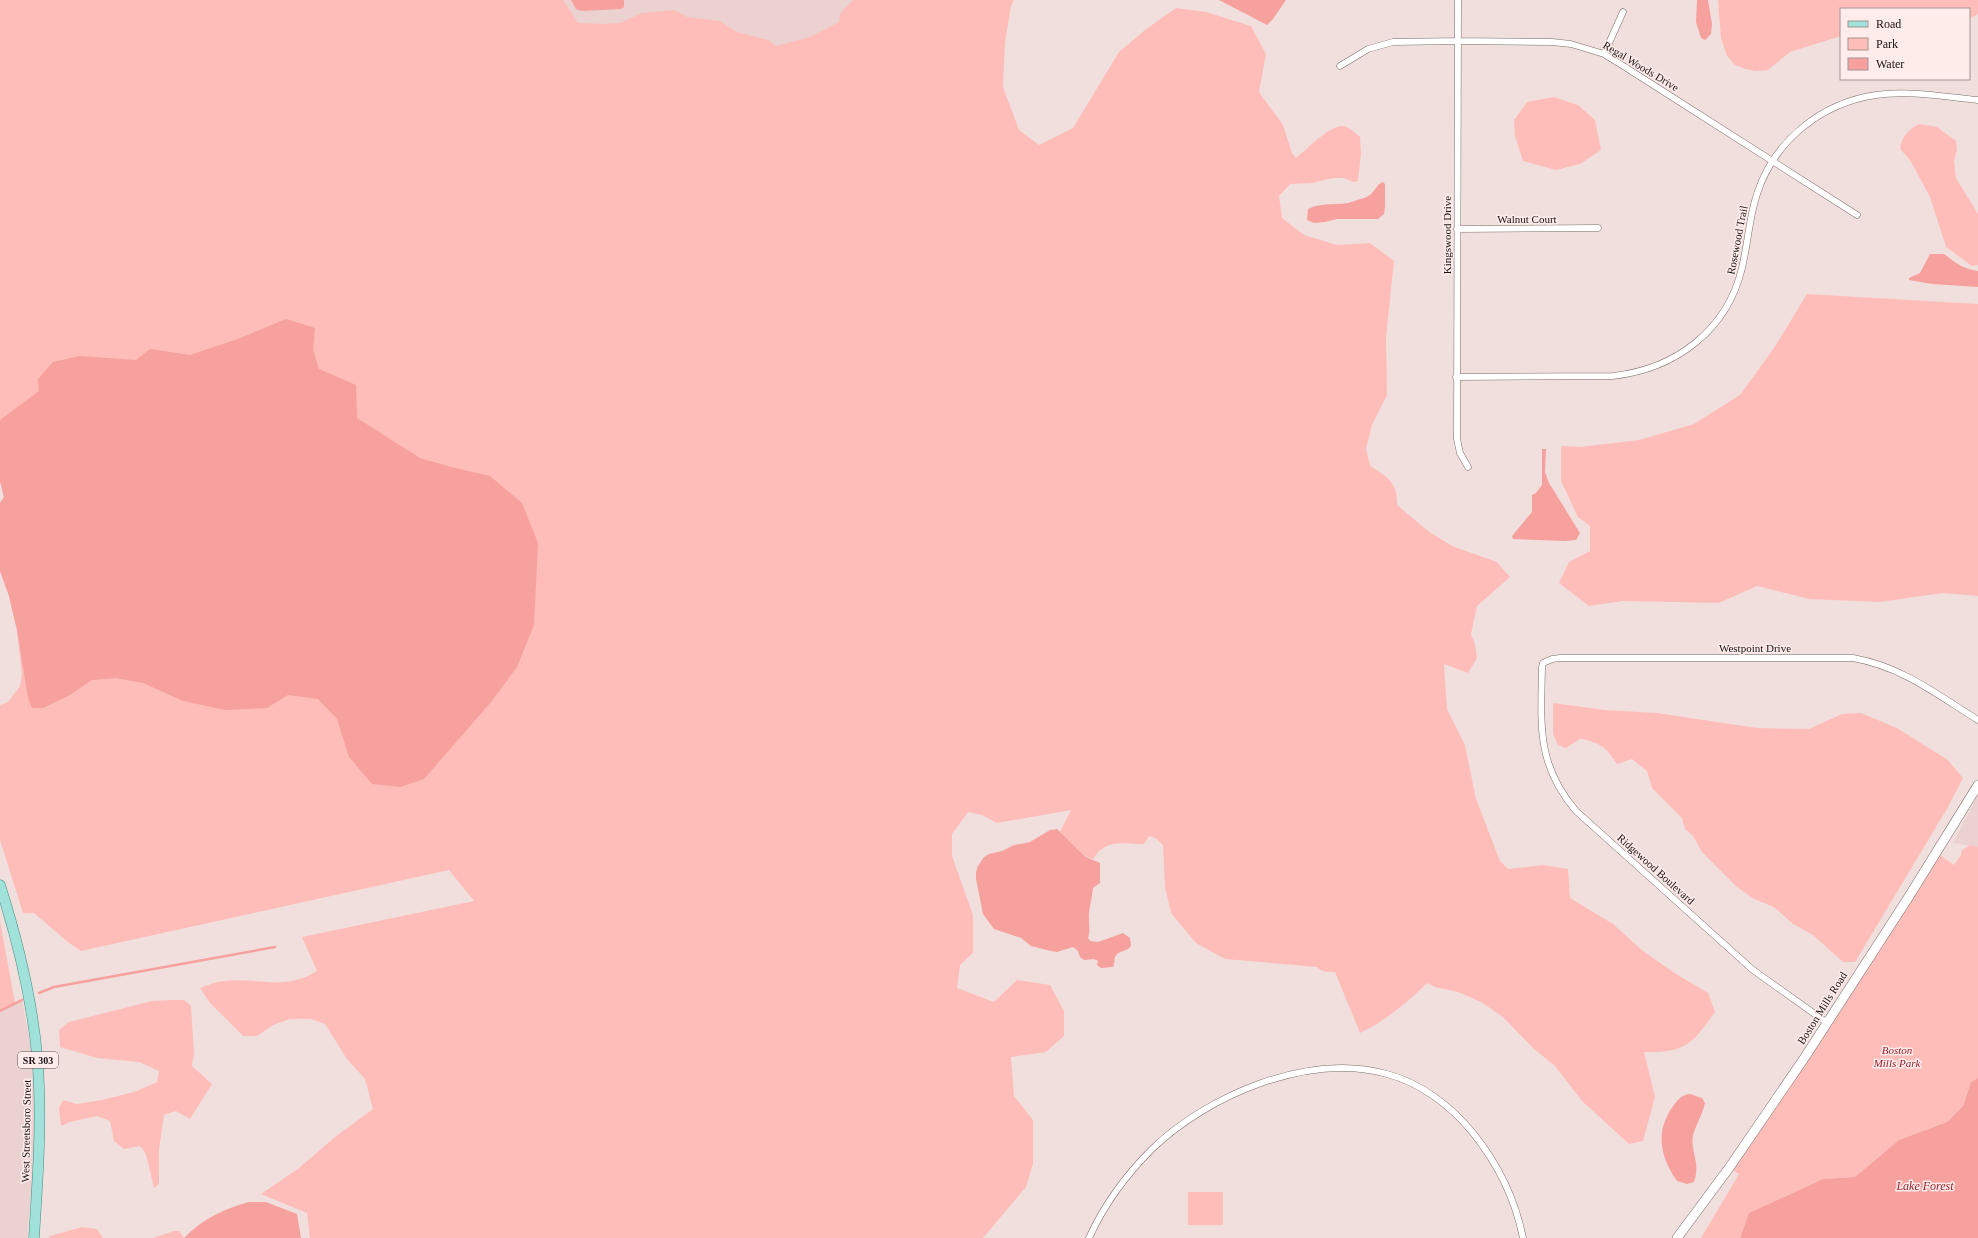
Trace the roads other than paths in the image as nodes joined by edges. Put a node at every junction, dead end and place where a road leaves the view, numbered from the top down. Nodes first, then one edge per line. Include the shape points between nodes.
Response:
1 (1458, 0) edge
2 (1623, 12) dead end
3 (1458, 42) junction
4 (1604, 54) junction
5 (1340, 66) dead end
6 (1978, 100) edge
7 (1773, 160) junction
8 (1857, 215) dead end
9 (1598, 228) dead end
10 (1456, 230) junction
11 (1456, 377) junction
12 (1468, 467) dead end
13 (1541, 688) joint
14 (1978, 720) edge
15 (1978, 785) edge
16 (0, 885) edge
17 (1826, 1022) junction
18 (34, 1238) edge
19 (1089, 1238) edge
20 (1523, 1238) edge
21 (1677, 1238) edge

1 - 3 street, Kingswood Drive
2 - 4 street
3 - 4 street, Regal Woods Drive via 1552,42 1570,44
3 - 5 street, Regal Woods Drive via 1394,42 1368,50
3 - 10 street, Kingswood Drive
4 - 7 street, Regal Woods Drive
6 - 7 street, Rosewood Trail via 1903,93 1854,100 1814,118 1792,137
7 - 8 street, Regal Woods Drive
7 - 11 street, Rosewood Trail via 1756,194 1737,286 1718,320 1687,350 1660,365 1635,374
9 - 10 street, Walnut Court
10 - 11 street, Kingswood Drive
11 - 12 street, Kingswood Drive via 1456,439
13 - 14 street, Westpoint Drive via 1543,663 1552,659 1854,658 1896,670
13 - 17 street, Ridgewood Boulevard via 1542,738 1546,760 1557,785 1576,811 1753,970
15 - 17 street, Boston Mills Road via 1908,898
16 - 18 main road, West Streetsboro Street / SR 303 via 25,976 38,1061 40,1087
17 - 21 street, Boston Mills Road via 1779,1096
19 - 20 street via 1117,1190 1151,1150 1208,1107 1274,1079 1322,1069 1356,1068 1387,1074 1409,1082 1435,1097 1458,1116 1499,1169 1518,1216

